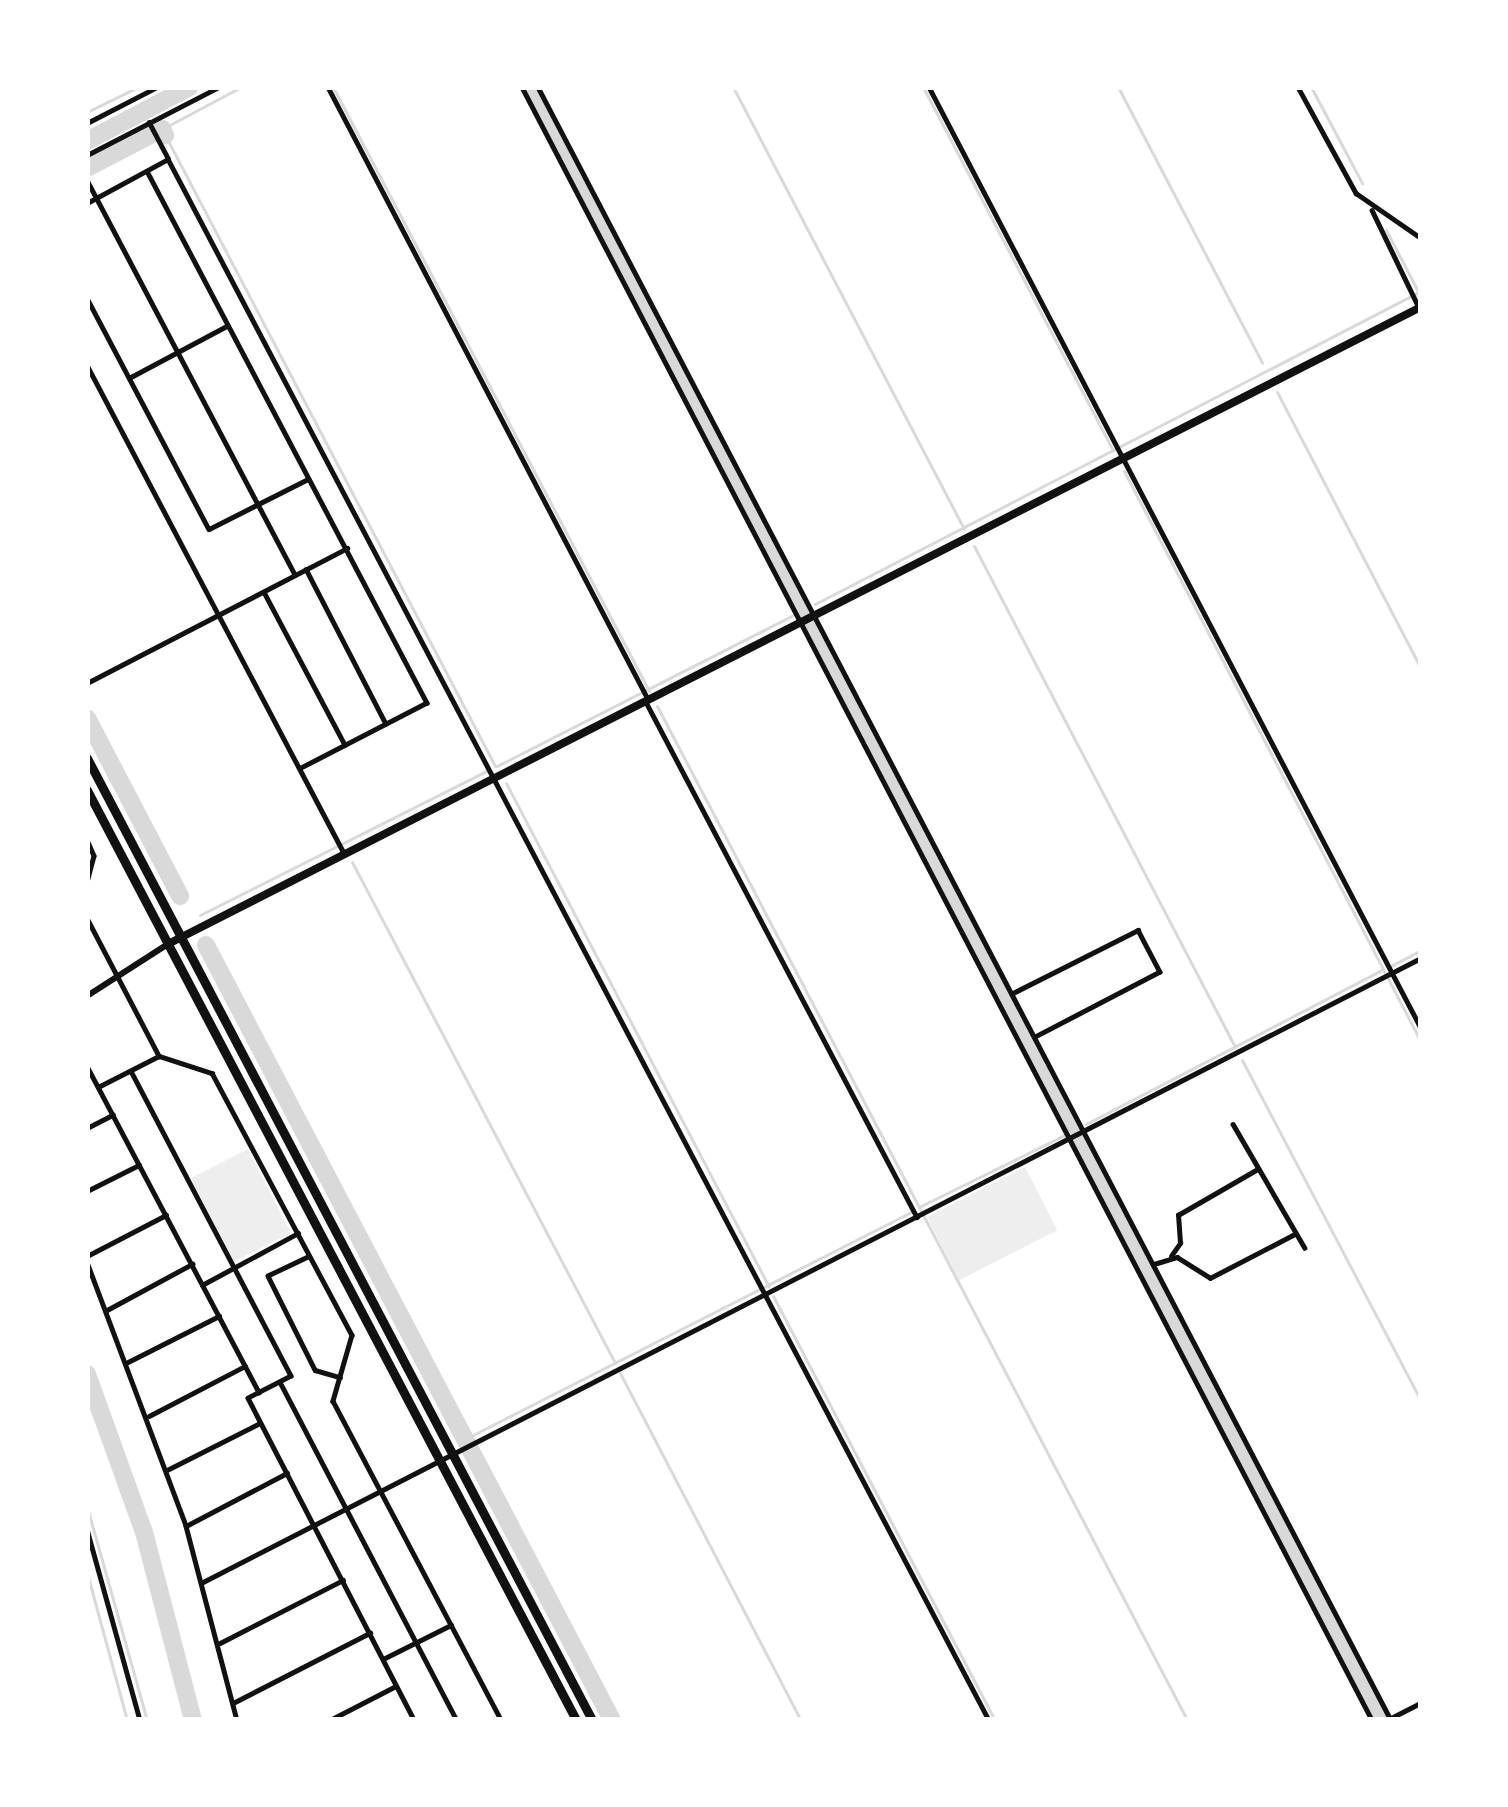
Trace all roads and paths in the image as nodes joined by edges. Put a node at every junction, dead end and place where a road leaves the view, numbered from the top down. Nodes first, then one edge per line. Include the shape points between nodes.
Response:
1 (157, 87) edge
2 (219, 87) edge
3 (328, 87) edge
4 (522, 87) edge
5 (538, 87) edge
6 (929, 87) edge
7 (1298, 87) edge
8 (136, 92) edge
9 (87, 123) edge
10 (153, 130) junction
11 (87, 155) edge
12 (168, 159) junction
13 (147, 171) junction
14 (87, 180) edge
15 (97, 198) junction
16 (87, 203) edge
17 (1372, 210) junction
18 (1421, 238) edge
19 (87, 298) edge
20 (1417, 304) edge
21 (227, 326) junction
22 (178, 352) junction
23 (87, 365) edge
24 (129, 378) junction
25 (1120, 451) junction
26 (308, 479) junction
27 (258, 504) junction
28 (347, 548) junction
29 (306, 569) junction
30 (295, 575) junction
31 (263, 592) junction
32 (219, 615) junction
33 (809, 620) junction
34 (87, 683) edge
35 (646, 696) junction
36 (386, 724) junction
37 (345, 745) junction
38 (87, 758) edge
39 (301, 767) junction
40 (491, 772) junction
41 (87, 790) edge
42 (87, 840) edge
43 (341, 847) junction
44 (87, 882) edge
45 (87, 918) edge
46 (181, 938) junction
47 (168, 944) junction
48 (1421, 958) edge
49 (1388, 972) junction
50 (117, 973) junction
51 (1012, 993) junction
52 (87, 996) edge
53 (1421, 1028) edge
54 (1035, 1037) junction
55 (159, 1056) junction
56 (87, 1066) edge
57 (131, 1071) junction
58 (98, 1088) junction
59 (113, 1115) junction
60 (1234, 1124) dead end
61 (87, 1128) edge
62 (1084, 1133) junction
63 (1069, 1136) junction
64 (139, 1165) junction
65 (1258, 1169) junction
66 (87, 1191) edge
67 (918, 1213) junction
68 (166, 1215) junction
69 (298, 1233) junction
70 (1294, 1234) junction
71 (1305, 1248) dead end
72 (310, 1256) junction
73 (1171, 1256) junction
74 (87, 1259) edge
75 (192, 1264) junction
76 (1154, 1264) junction
77 (235, 1267) junction
78 (202, 1285) junction
79 (763, 1289) junction
80 (107, 1310) junction
81 (219, 1316) junction
82 (128, 1362) junction
83 (245, 1366) junction
84 (340, 1377) junction
85 (280, 1382) junction
86 (259, 1392) junction
87 (148, 1416) junction
88 (260, 1423) junction
89 (450, 1454) junction
90 (439, 1460) junction
91 (167, 1470) junction
92 (287, 1473) junction
93 (380, 1489) junction
94 (346, 1508) junction
95 (315, 1525) junction
96 (186, 1526) junction
97 (87, 1529) edge
98 (343, 1580) junction
99 (202, 1582) junction
100 (451, 1625) junction
101 (370, 1633) junction
102 (416, 1642) junction
103 (220, 1644) junction
104 (383, 1659) junction
105 (396, 1685) junction
106 (233, 1703) junction
107 (1421, 1703) edge
108 (140, 1720) edge
109 (237, 1720) edge
110 (330, 1720) edge
111 (415, 1720) edge
112 (457, 1720) edge
113 (501, 1720) edge
114 (576, 1720) edge
115 (592, 1720) edge
116 (989, 1720) edge
117 (1372, 1720) edge
118 (1390, 1720) edge

1 - 8 street
2 - 10 street
3 - 35 street
4 - 33 street
5 - 33 street
6 - 25 street
7 - 17 street via 1349,184
8 - 9 street
10 - 11 street
10 - 12 street
12 - 13 street
12 - 40 street
13 - 15 street
13 - 21 street
14 - 15 street
15 - 16 street
15 - 22 street
17 - 18 street
17 - 20 street
19 - 24 street
20 - 25 main road
21 - 22 street
21 - 26 street
22 - 24 street
22 - 27 street
23 - 32 street
24 - 27 street via 209,529
25 - 33 main road
25 - 49 street
26 - 27 street
26 - 28 street
27 - 30 street
28 - 29 street
28 - 36 street via 427,703
29 - 30 street
29 - 36 street
30 - 31 street
31 - 32 street
31 - 37 street
32 - 34 street
32 - 39 street
33 - 35 main road
33 - 51 street
33 - 63 street
35 - 40 main road
35 - 67 street
36 - 37 street
37 - 39 street
38 - 46 highway
39 - 43 street
40 - 43 main road
40 - 79 street
41 - 47 highway
42 - 44 street via 94,856
43 - 46 main road
45 - 50 street
46 - 47 main road
46 - 89 highway
47 - 50 street
47 - 90 highway
48 - 49 street
49 - 53 street
49 - 62 street
50 - 52 street
50 - 55 street
51 - 54 street
51 - 54 street via 1138,930 1160,972
54 - 62 street
55 - 57 street
55 - 69 street via 212,1073
56 - 58 street
57 - 58 street
57 - 77 street
58 - 59 street
59 - 61 street
59 - 64 street
60 - 65 street
62 - 63 street
62 - 76 street
63 - 67 street
63 - 117 street
64 - 66 street
64 - 68 street
65 - 70 street
65 - 73 street via 1178,1215 1180,1243
67 - 79 street
68 - 74 street
68 - 75 street
69 - 72 street
69 - 77 street
70 - 71 street
70 - 73 street via 1210,1278
72 - 84 street via 352,1335
72 - 84 street via 268,1276 315,1370
73 - 76 street
74 - 80 street
75 - 78 street
75 - 80 street
76 - 118 street
77 - 78 street
77 - 85 street via 291,1376
78 - 81 street
79 - 89 street
79 - 116 street
80 - 82 street
81 - 82 street
81 - 83 street
82 - 87 street
83 - 86 street
83 - 87 street
84 - 93 street via 333,1401
85 - 86 street
85 - 94 street
86 - 88 street via 248,1398
87 - 91 street
88 - 91 street
88 - 92 street
89 - 90 street
89 - 115 highway
90 - 93 street
90 - 114 highway
91 - 96 street
92 - 95 street
92 - 96 street
93 - 94 street
93 - 100 street
94 - 95 street
94 - 102 street
95 - 98 street
95 - 99 street
96 - 99 street
97 - 108 street
98 - 101 street
98 - 103 street
99 - 103 street
100 - 102 street
100 - 113 street
101 - 104 street
101 - 106 street
102 - 104 street
102 - 112 street
103 - 106 street
104 - 105 street
105 - 110 street
105 - 111 street
106 - 109 street
107 - 118 street

